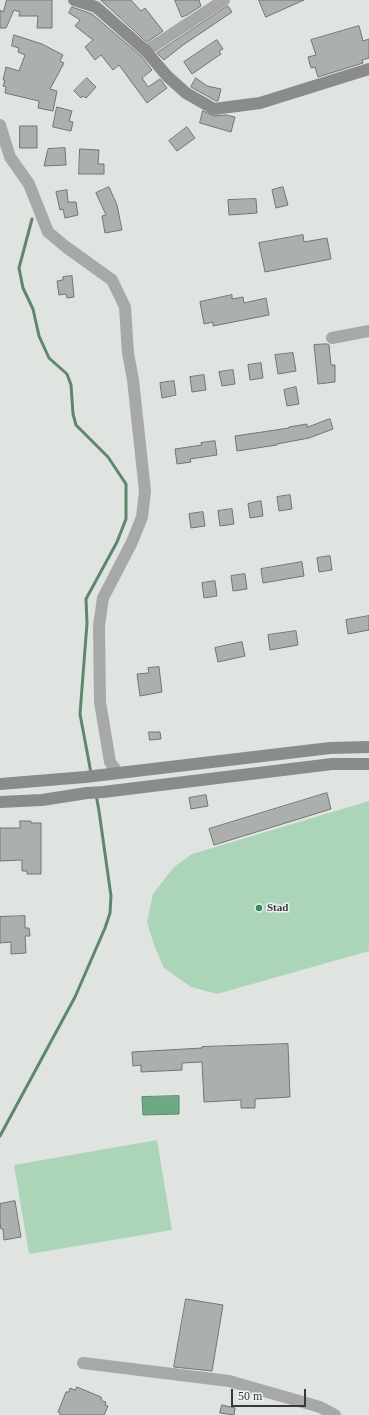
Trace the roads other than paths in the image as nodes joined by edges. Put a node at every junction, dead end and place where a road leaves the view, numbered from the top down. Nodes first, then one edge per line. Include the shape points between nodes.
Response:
1 (77, 0) edge
2 (224, 0) edge
3 (146, 51) junction
4 (369, 69) edge
5 (0, 125) edge
6 (369, 331) edge
7 (332, 338) dead end
8 (369, 747) edge
9 (369, 764) edge
10 (117, 772) junction
11 (0, 784) edge
12 (0, 802) edge
13 (84, 1363) dead end
14 (335, 1415) edge

1 - 3 street via 96,7
2 - 3 street
3 - 4 street via 167,76 186,93 214,109 260,103
5 - 10 street via 10,157 29,184 48,232 112,280 125,306 128,353 145,491 142,517 103,598 99,626 100,702 110,762
6 - 7 street
8 - 10 street via 330,748
9 - 12 street via 332,764 42,800
10 - 11 street
13 - 14 street via 229,1381 320,1408

